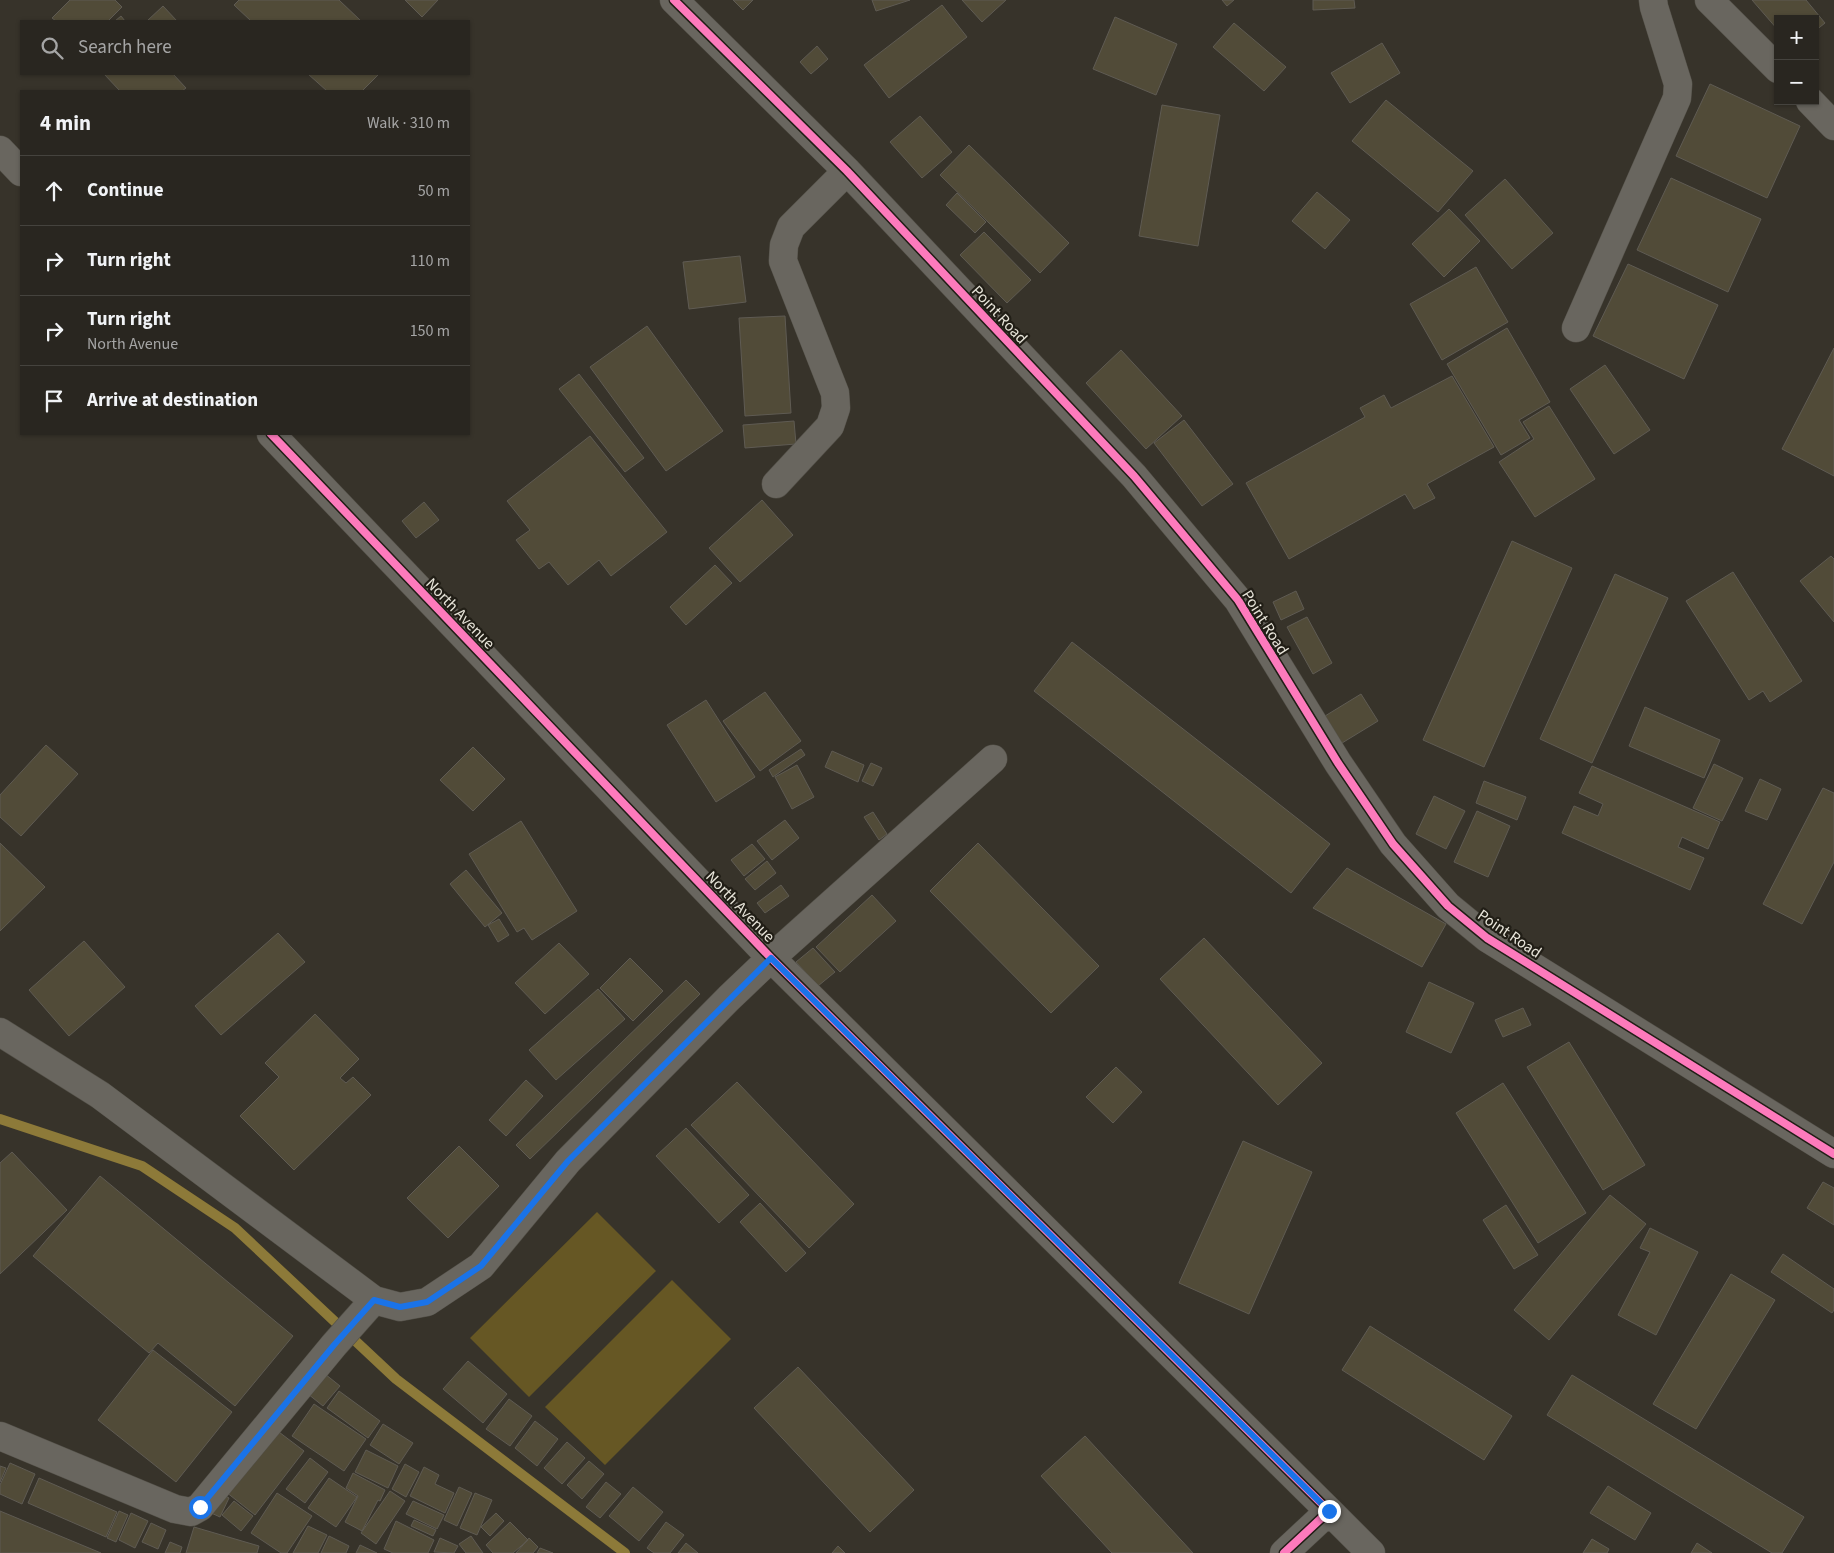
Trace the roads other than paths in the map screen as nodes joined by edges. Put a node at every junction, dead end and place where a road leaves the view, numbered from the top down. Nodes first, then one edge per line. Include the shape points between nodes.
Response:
1 (674, 0) edge
2 (1653, 0) edge
3 (1709, 0) edge
4 (1774, 65) edge
5 (1814, 105) edge
6 (1834, 126) edge
7 (0, 150) edge
8 (20, 171) edge
9 (847, 171) junction
10 (1576, 328) dead end
11 (272, 435) edge
12 (776, 484) dead end
13 (993, 759) dead end
14 (771, 958) junction
15 (0, 1032) edge
16 (1834, 1154) edge
17 (366, 1310) junction
18 (0, 1436) edge
19 (1329, 1511) junction
20 (1284, 1553) edge
21 (1371, 1553) edge

1 - 9 street, Point Road
2 - 10 street via 1678,84 1677,98
3 - 4 street
5 - 6 street
7 - 8 street
9 - 12 street via 791,227 784,245 782,261 835,394 836,408 830,426
9 - 16 street, Point Road via 1134,476 1238,600 1338,763 1393,844 1448,906 1487,938
11 - 14 street, North Avenue
13 - 14 street
14 - 17 street via 568,1161 481,1266 427,1302
14 - 19 street, North Avenue
15 - 17 street via 100,1095
17 - 18 street via 200,1507 191,1512 175,1509
19 - 20 street
19 - 21 street, North Avenue

